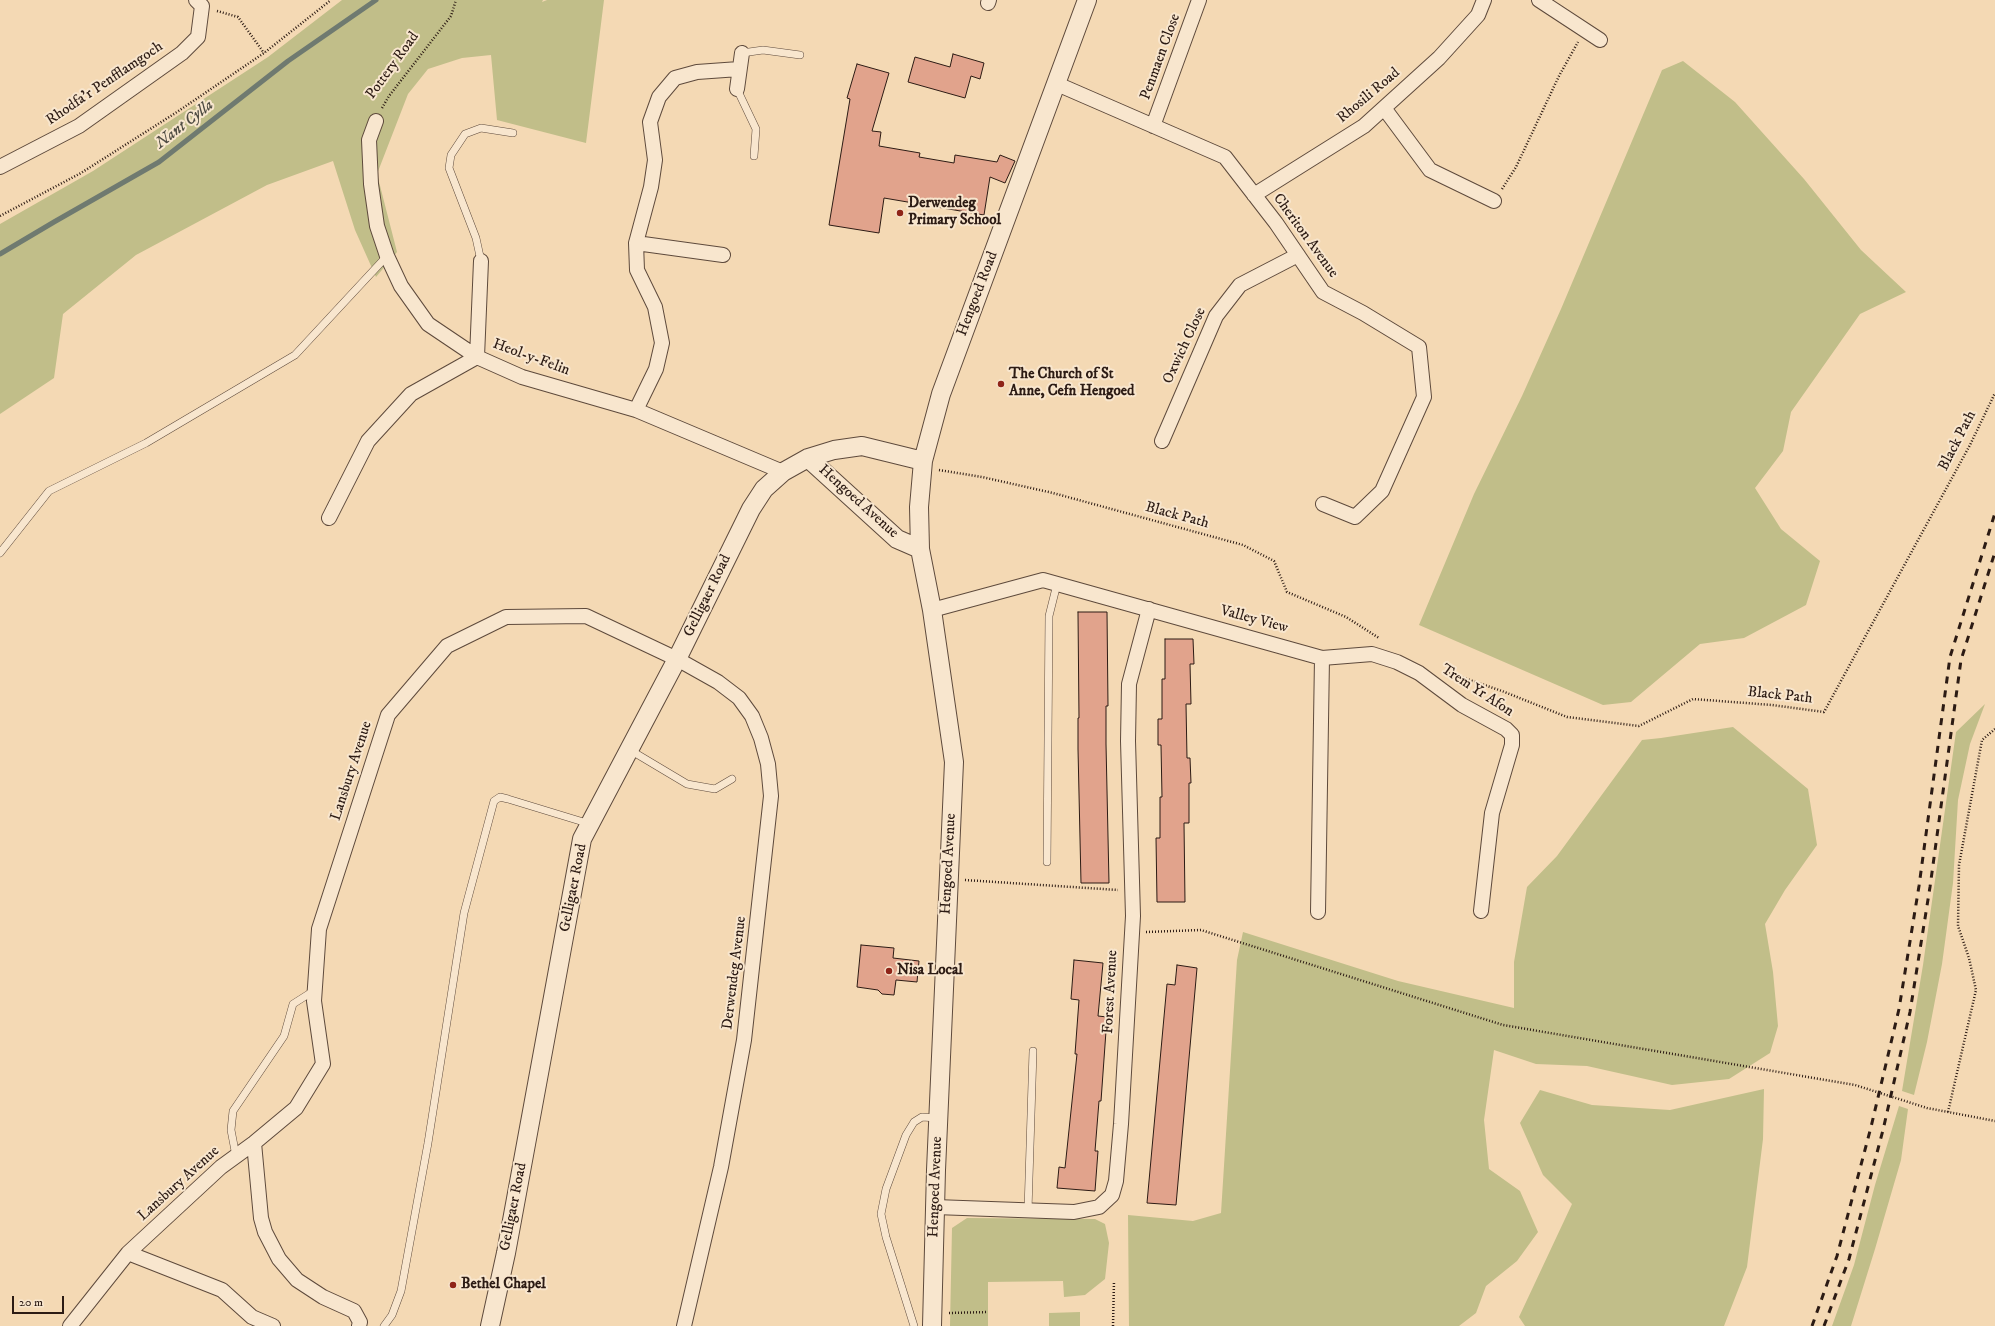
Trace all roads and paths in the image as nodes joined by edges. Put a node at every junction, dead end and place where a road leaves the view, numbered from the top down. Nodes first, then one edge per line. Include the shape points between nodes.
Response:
1 (331, 0) edge
2 (456, 0) edge
3 (1087, 0) edge
4 (1200, 0) edge
5 (1484, 0) edge
6 (1539, 0) edge
7 (199, 3) edge
8 (1585, 30) junction
9 (1600, 40) dead end
10 (264, 53) junction
11 (742, 53) joint
12 (800, 55) dead end
13 (739, 69) junction
14 (1057, 84) junction
15 (737, 89) joint
16 (1384, 108) junction
17 (376, 120) joint
18 (1154, 126) junction
19 (513, 133) dead end
20 (754, 156) dead end
21 (0, 167) edge
22 (1254, 195) junction
23 (1494, 201) joint
24 (0, 216) edge
25 (636, 243) junction
26 (723, 255) dead end
27 (1298, 255) junction
28 (387, 256) junction
29 (481, 261) joint
30 (477, 357) junction
31 (1995, 393) edge
32 (636, 410) junction
33 (1162, 441) dead end
34 (808, 458) junction
35 (923, 464) junction
36 (783, 472) junction
37 (1323, 504) dead end
38 (329, 518) dead end
39 (920, 549) junction
40 (0, 553) edge
41 (1057, 584) junction
42 (1149, 609) junction
43 (932, 610) junction
44 (1379, 639) dead end
45 (1322, 658) junction
46 (677, 659) junction
47 (1439, 670) dead end
48 (1995, 730) edge
49 (630, 750) junction
50 (732, 779) dead end
51 (590, 824) junction
52 (1047, 862) dead end
53 (949, 879) junction
54 (1132, 891) junction
55 (1481, 911) dead end
56 (1318, 912) dead end
57 (1132, 932) junction
58 (314, 990) junction
59 (1033, 1051) dead end
60 (1948, 1112) junction
61 (938, 1118) junction
62 (1995, 1121) edge
63 (254, 1143) junction
64 (236, 1156) junction
65 (935, 1207) junction
66 (1028, 1210) junction
67 (128, 1253) junction
68 (1114, 1281) dead end
69 (988, 1312) dead end
70 (932, 1320) edge
71 (70, 1326) edge
72 (273, 1326) edge
73 (359, 1326) edge
74 (384, 1326) edge
75 (490, 1326) edge
76 (684, 1326) edge
77 (914, 1326) edge
78 (1113, 1326) edge

1 - 10 path
2 - 17 path, Pottery Road via 451,16 389,96
3 - 14 street, Hengoed Road
4 - 18 street, Penmaen Close
5 - 16 street, Rhosili Road via 1478,15 1439,58
6 - 8 street
7 - 10 path via 238,17
7 - 21 street, Rhodfa'r Penfflamgoch via 198,37 182,53 79,126
8 - 9 street
8 - 23 path via 1559,76 1516,167
10 - 24 path via 88,169
11 - 12 lane via 763,50
11 - 13 street
13 - 15 street
13 - 25 street via 697,72 675,78 659,97 650,122 655,160 651,187
14 - 18 street, Cheriton Avenue
14 - 35 street, Hengoed Road via 941,394
15 - 20 lane via 756,129
16 - 22 street, Rhosili Road via 1364,126
16 - 23 street via 1430,170
17 - 28 street, Pottery Road via 369,140 371,184 377,226
18 - 22 street, Cheriton Avenue via 1225,157
19 - 29 lane via 481,128 464,134 451,155 450,168 476,238
22 - 27 street, Cheriton Avenue
25 - 26 street
25 - 32 street via 637,270 655,307 662,343 656,369
27 - 33 street, Oxwich Close via 1240,285 1216,316
27 - 37 street, Cheriton Avenue via 1323,292 1419,347 1424,397 1382,491 1355,517
28 - 30 street, Pottery Road via 401,286 428,324
28 - 40 lane via 296,355 146,443 48,491
29 - 30 street
30 - 32 street, Heol-y-Felin via 522,377
30 - 38 street, Heol-y-Felin via 411,394 368,440
31 - 47 path, Black Path via 1970,445 1824,712 1693,699 1639,726 1567,717 1502,691
32 - 36 street, Heol-y-Felin
34 - 35 street, Gelligaer Road via 834,450 862,446
34 - 36 street, Gelligaer Road
34 - 39 street, Hengoed Avenue via 897,539
35 - 39 street, Hengoed Road via 919,507
35 - 44 path, Black Path via 1053,494 1243,545 1274,561 1287,592 1346,617
36 - 46 street, Gelligaer Road via 764,489 751,509
39 - 43 street, Hengoed Avenue
41 - 42 street, Valley View
41 - 43 street, Valley View via 1043,580
41 - 52 lane via 1049,616
42 - 45 street, Valley View
42 - 54 street, Forest Avenue via 1129,684
43 - 53 street, Hengoed Avenue via 954,762
45 - 55 street, Trem Yr Afon via 1372,654 1397,662 1419,673 1462,705 1506,729 1512,735 1512,745 1492,813
45 - 56 street
46 - 49 street, Gelligaer Road
46 - 58 street, Lansbury Avenue via 586,616 506,617 447,646 388,715 319,929
46 - 76 street, Derwendeg Avenue via 734,694 752,716 768,764 771,796 744,1040 721,1167
48 - 60 path via 1982,740 1959,865 1958,926 1976,990
49 - 50 lane via 687,784 715,789
49 - 51 street, Gelligaer Road
51 - 74 lane via 500,797 494,801 464,913 428,1143 401,1291 392,1315
51 - 75 street, Gelligaer Road via 582,839
53 - 54 path
53 - 61 street, Hengoed Avenue
54 - 57 street, Forest Avenue
57 - 60 path via 1201,930 1503,1025 1856,1085 1927,1108
57 - 66 street, Forest Avenue via 1121,1124 1116,1181 1112,1195 1099,1207 1074,1212
58 - 63 street, Lansbury Avenue via 323,1064 296,1108
58 - 64 lane via 293,1004 284,1036 233,1111 231,1130
59 - 66 lane
60 - 62 path
61 - 65 street, Hengoed Avenue
61 - 77 lane via 922,1117 914,1122 906,1135 886,1189 881,1214
63 - 64 street, Lansbury Avenue
63 - 73 street via 260,1218 279,1259 297,1280 323,1297 354,1311 360,1322
64 - 67 street, Lansbury Avenue
65 - 66 street, Forest Avenue
65 - 70 street, Hengoed Avenue
67 - 71 street, Lansbury Avenue
67 - 72 street via 222,1290 252,1317
68 - 78 path
69 - 70 path

